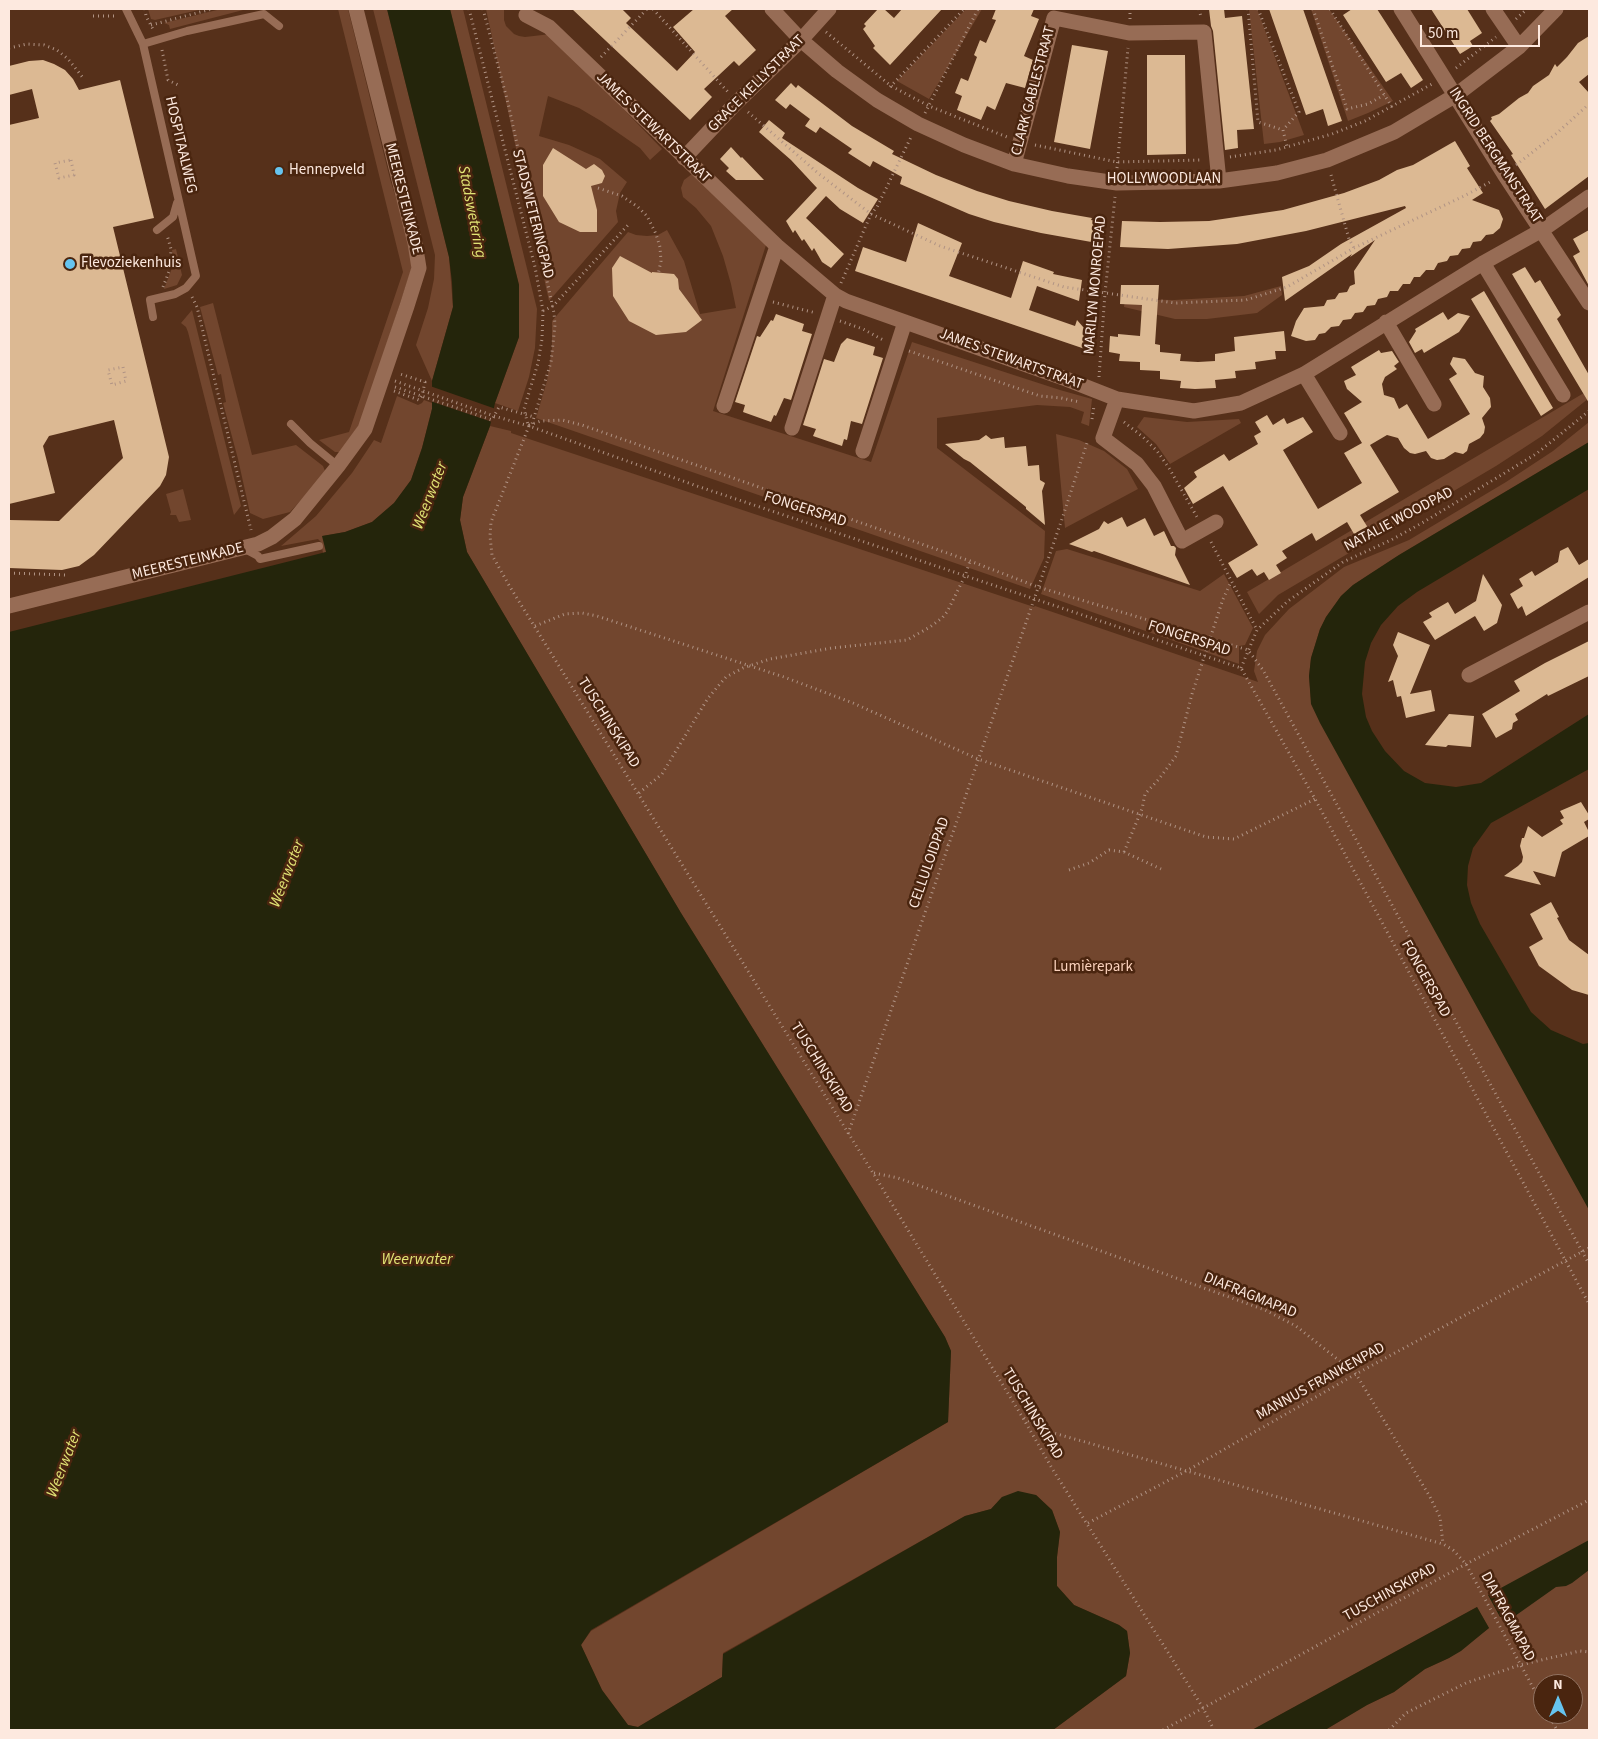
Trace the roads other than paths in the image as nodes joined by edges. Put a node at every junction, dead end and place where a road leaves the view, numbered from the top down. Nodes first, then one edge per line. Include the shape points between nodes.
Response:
1 (126, 9) edge
2 (356, 9) edge
3 (772, 9) edge
4 (829, 9) edge
5 (1401, 9) edge
6 (1493, 9) edge
7 (1556, 9) edge
8 (526, 15) dead end
9 (279, 26) dead end
10 (801, 40) junction
11 (143, 44) junction
12 (1519, 47) junction
13 (1456, 95) junction
14 (684, 158) junction
15 (1014, 164) junction
16 (1219, 181) junction
17 (177, 194) junction
18 (1589, 197) edge
19 (157, 230) dead end
20 (1542, 230) junction
21 (777, 246) junction
22 (1483, 264) junction
23 (835, 295) junction
24 (1589, 303) edge
25 (154, 317) dead end
26 (905, 322) junction
27 (1386, 322) junction
28 (1304, 374) junction
29 (1563, 395) dead end
30 (1434, 404) dead end
31 (724, 406) dead end
32 (1114, 406) junction
33 (291, 424) dead end
34 (792, 428) dead end
35 (1340, 434) dead end
36 (863, 451) dead end
37 (338, 466) junction
38 (1211, 525) road end
39 (319, 546) dead end
40 (243, 548) junction
41 (9, 606) edge
42 (1589, 612) edge
43 (1469, 674) dead end

1 - 11 lane, HOSPITAALWEG
2 - 37 street, MEERESTEINKADE via 418,260 416,278 364,429
3 - 10 street, HOLLYWOODLAAN
4 - 10 street, GRACE KELLYSTRAAT
5 - 13 street, INGRID BERGMANSTRAAT
6 - 12 street
7 - 12 street, HOLLYWOODLAAN
8 - 14 street, JAMES STEWARTSTRAAT via 549,28
9 - 11 lane via 264,14
10 - 14 street, GRACE KELLYSTRAAT
10 - 15 street, HOLLYWOODLAAN via 877,100 918,124
11 - 17 lane, HOSPITAALWEG
12 - 13 street, HOLLYWOODLAAN
13 - 16 street, HOLLYWOODLAAN via 1394,132 1327,160
13 - 20 street, INGRID BERGMANSTRAAT
14 - 21 street, JAMES STEWARTSTRAAT
15 - 16 street, HOLLYWOODLAAN via 1117,183
15 - 16 street, CLARK GABLESTRAAT via 1054,18 1129,32 1204,32
17 - 19 lane via 173,217
17 - 25 lane, HOSPITAALWEG via 196,276 186,288 175,294 150,300
18 - 20 street, JAMES STEWARTSTRAAT
20 - 22 street, JAMES STEWARTSTRAAT
20 - 24 street, INGRID BERGMANSTRAAT
21 - 23 street, JAMES STEWARTSTRAAT
21 - 31 street
22 - 27 street, JAMES STEWARTSTRAAT
22 - 29 street
23 - 26 street, JAMES STEWARTSTRAAT
23 - 34 street
26 - 32 street, JAMES STEWARTSTRAAT via 1066,379 1095,399
26 - 36 street
27 - 28 street, JAMES STEWARTSTRAAT
27 - 30 street
28 - 32 street, JAMES STEWARTSTRAAT via 1241,403 1194,411
28 - 35 street
32 - 38 street via 1102,438 1137,464 1154,486 1182,541
33 - 37 lane
37 - 40 street, MEERESTEINKADE via 295,519 272,537
39 - 40 lane via 260,560
40 - 41 street, MEERESTEINKADE
42 - 43 street

